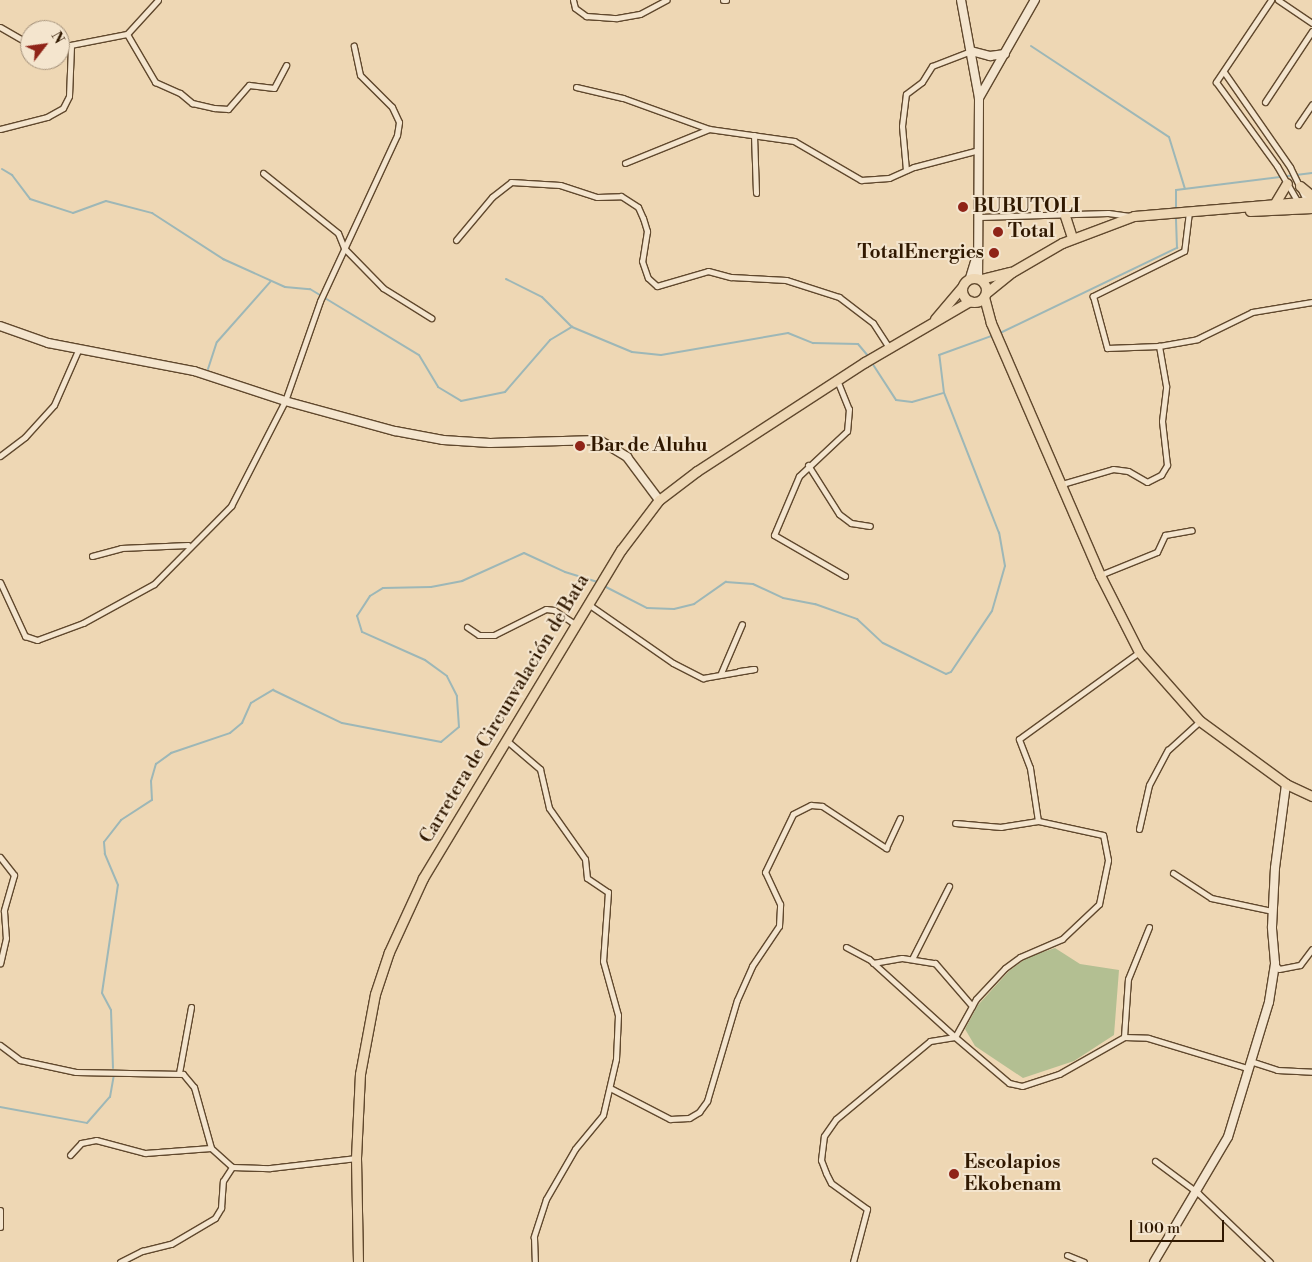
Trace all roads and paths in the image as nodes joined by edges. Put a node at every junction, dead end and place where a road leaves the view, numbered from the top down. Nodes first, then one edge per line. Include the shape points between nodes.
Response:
1 (158, 0) edge
2 (573, 0) edge
3 (666, 0) edge
4 (961, 0) edge
5 (1035, 0) edge
6 (1271, 0) edge
7 (1278, 0) edge
8 (1312, 23) edge
9 (0, 27) edge
10 (1312, 31) edge
11 (126, 34) junction
12 (20, 38) edge
13 (71, 46) joint
14 (354, 46) dead end
15 (971, 51) junction
16 (1005, 54) junction
17 (286, 65) dead end
18 (1224, 72) junction
19 (576, 87) dead end
20 (979, 98) junction
21 (1264, 102) dead end
22 (1312, 104) edge
23 (1298, 124) dead end
24 (0, 129) edge
25 (709, 129) junction
26 (754, 134) junction
27 (979, 150) junction
28 (625, 163) dead end
29 (906, 170) junction
30 (263, 173) dead end
31 (1287, 182) junction
32 (1299, 184) joint
33 (756, 194) dead end
34 (1307, 203) edge
35 (1275, 204) junction
36 (1189, 212) junction
37 (1065, 216) junction
38 (1134, 216) junction
39 (979, 217) junction
40 (1072, 238) junction
41 (456, 240) dead end
42 (344, 248) junction
43 (1012, 272) junction
44 (976, 278) junction
45 (962, 287) junction
46 (985, 295) junction
47 (971, 302) junction
48 (1312, 302) edge
49 (431, 318) dead end
50 (930, 324) junction
51 (0, 326) edge
52 (993, 326) junction
53 (1159, 346) junction
54 (79, 348) junction
55 (889, 348) junction
56 (837, 379) junction
57 (285, 402) junction
58 (0, 456) edge
59 (808, 465) junction
60 (1062, 484) junction
61 (659, 500) junction
62 (870, 526) dead end
63 (1192, 530) dead end
64 (189, 545) junction
65 (92, 556) dead end
66 (845, 576) dead end
67 (1100, 576) junction
68 (0, 582) edge
69 (588, 604) junction
70 (742, 624) dead end
71 (576, 625) junction
72 (467, 626) dead end
73 (1139, 652) junction
74 (739, 671) dead end
75 (721, 674) junction
76 (1200, 721) junction
77 (506, 740) junction
78 (1286, 784) junction
79 (1312, 796) edge
80 (900, 818) dead end
81 (1038, 821) junction
82 (955, 823) dead end
83 (1139, 829) dead end
84 (0, 857) edge
85 (1173, 873) dead end
86 (949, 886) dead end
87 (1272, 911) junction
88 (1149, 927) dead end
89 (846, 947) dead end
90 (1312, 949) edge
91 (912, 959) junction
92 (0, 963) edge
93 (873, 963) junction
94 (1275, 963) junction
95 (972, 1006) junction
96 (190, 1007) dead end
97 (955, 1037) junction
98 (1124, 1037) junction
99 (0, 1045) edge
100 (1248, 1065) junction
101 (1312, 1072) edge
102 (179, 1073) junction
103 (610, 1088) junction
104 (211, 1148) junction
105 (70, 1155) dead end
106 (356, 1158) junction
107 (1155, 1161) dead end
108 (232, 1166) junction
109 (1198, 1192) junction
110 (0, 1210) edge
111 (0, 1227) edge
112 (1067, 1255) dead end
113 (120, 1262) edge
114 (358, 1262) edge
115 (535, 1262) edge
116 (853, 1262) edge
117 (1084, 1262) edge
118 (1154, 1262) edge
119 (1270, 1262) edge

1 - 11 street
2 - 3 street via 575,8 586,16 617,18 640,14
4 - 15 street
5 - 16 street
6 - 18 street
7 - 8 street
9 - 12 street
10 - 21 street
11 - 13 street
11 - 17 street via 154,82 180,92 192,104 228,109 248,85 274,88
13 - 24 street via 69,96 63,108 47,117
14 - 42 street via 360,75 392,107 399,122 397,135
15 - 16 street via 990,56
15 - 20 street
15 - 29 street via 932,66 922,82 906,94 902,126
16 - 20 street
18 - 31 street via 1216,82 1218,87
18 - 32 street
19 - 25 street via 623,98
20 - 27 street
22 - 23 street
25 - 26 street
25 - 28 street
26 - 29 street via 794,141 861,180 878,180
26 - 33 street
27 - 29 street
27 - 39 street
30 - 42 street via 338,233
31 - 34 street
31 - 35 main road
32 - 34 main road
34 - 35 main road
34 - 36 main road
35 - 36 main road
36 - 38 main road
36 - 53 street via 1184,251 1093,296 1107,348
37 - 38 street via 1108,213
37 - 39 street
37 - 40 main road
38 - 40 main road
39 - 44 street
40 - 43 main road
41 - 55 street via 492,197 512,182 560,185 598,197 621,196 638,206 643,218 647,231 642,261 644,271 657,286 708,271 731,277 786,280 839,297 873,323
42 - 49 street via 383,288
42 - 57 street via 320,301
43 - 44 main road
43 - 46 main road
44 - 45 main road, Carretera de Circunvalación de Bata
44 - 46 main road
45 - 47 main road
45 - 50 main road, Carretera de Circunvalación de Bata
46 - 47 main road, Carretera de Circunvalación de Bata
46 - 52 main road
47 - 50 main road, Carretera de Circunvalación de Bata
47 - 52 main road
48 - 53 street via 1252,312 1198,339
50 - 55 main road, Carretera de Circunvalación de Bata
51 - 54 street via 48,343
52 - 60 main road
53 - 60 street via 1166,386 1162,421 1167,464 1162,475 1148,482 1128,471 1113,468
54 - 57 street via 194,371
54 - 58 street via 54,405 26,437
55 - 56 main road, Carretera de Circunvalación de Bata
56 - 59 street via 849,409 849,423 838,441
56 - 61 main road, Carretera de Circunvalación de Bata
57 - 61 street via 443,440 599,440 627,457
57 - 64 street via 231,506 207,534
59 - 62 street via 839,514 859,526
59 - 66 street via 781,512 774,535
60 - 67 main road
61 - 69 main road, Carretera de Circunvalación de Bata
63 - 67 street via 1165,535 1157,552
64 - 65 street via 121,548
64 - 68 street via 154,584 83,623 37,640 26,636
67 - 73 main road
69 - 71 main road, Carretera de Circunvalación de Bata
69 - 75 street via 679,667 703,678
70 - 75 street
71 - 72 street via 554,610 546,609 494,635 479,635
71 - 77 main road, Carretera de Circunvalación de Bata
73 - 76 main road
73 - 81 street via 1019,739 1030,768
74 - 75 street via 754,669
76 - 78 main road
76 - 83 street via 1168,750 1149,785
77 - 103 street via 540,769 549,808 585,859 586,878 608,892 603,961 618,1015
77 - 106 main road, Carretera de Circunvalación de Bata via 423,878 389,952 367,1032
78 - 79 main road
78 - 87 street via 1279,816
80 - 103 street via 886,848 822,806 811,805 794,814 766,872 780,904 779,926 752,966 737,1000 707,1101 699,1112 689,1118 670,1119
81 - 82 street via 1001,827
81 - 95 street via 1103,836 1108,860 1098,904 1062,939 1012,962
84 - 92 street via 14,875 4,910 6,938
85 - 87 street via 1211,898
86 - 91 street
87 - 94 street
88 - 98 street via 1128,979
89 - 93 street
90 - 94 street via 1300,965 1279,969
91 - 93 street
91 - 95 street via 943,968
93 - 97 street
94 - 100 street via 1269,1002
95 - 97 street
96 - 102 street
97 - 98 street via 1009,1083 1022,1086 1060,1074
97 - 116 street via 924,1044 836,1119 824,1136 821,1160 831,1183 867,1209
98 - 100 street via 1148,1038
99 - 102 street via 20,1060 76,1072
100 - 101 street
100 - 109 street via 1228,1137
102 - 104 street via 194,1087
103 - 115 street via 603,1114 575,1149 546,1199 534,1237
104 - 105 street via 145,1153 96,1140 81,1144
104 - 108 street
106 - 108 street via 270,1168
106 - 114 main road, Carretera de Circunvalación de Bata
107 - 109 street
108 - 113 street via 223,1181 221,1208 215,1218 179,1241 142,1251
109 - 118 street
109 - 119 street
110 - 111 street
112 - 117 street

